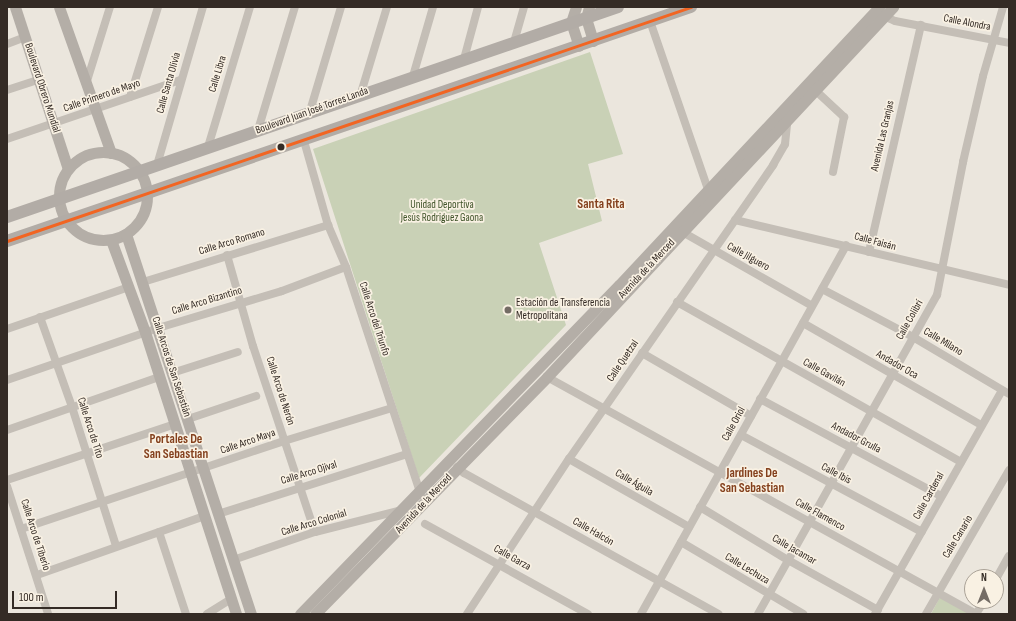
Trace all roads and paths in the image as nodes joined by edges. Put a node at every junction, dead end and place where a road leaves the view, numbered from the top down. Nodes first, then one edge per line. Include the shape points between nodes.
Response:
1 (15, 7) edge
2 (110, 7) edge
3 (158, 7) edge
4 (203, 7) edge
5 (250, 7) edge
6 (295, 7) edge
7 (341, 7) edge
8 (387, 7) edge
9 (433, 7) edge
10 (478, 7) edge
11 (524, 7) edge
12 (576, 7) edge
13 (616, 7) edge
14 (691, 7) edge
15 (893, 7) edge
16 (1003, 7) edge
17 (60, 8) edge
18 (588, 12) edge
19 (879, 12) edge
20 (650, 21) junction
21 (572, 22) junction
22 (921, 25) junction
23 (25, 37) junction
24 (994, 40) junction
25 (593, 41) junction
26 (514, 42) junction
27 (1009, 43) edge
28 (7, 44) edge
29 (579, 46) junction
30 (464, 59) junction
31 (413, 76) junction
32 (38, 80) junction
33 (180, 80) junction
34 (86, 84) junction
35 (7, 90) edge
36 (815, 90) junction
37 (361, 93) junction
38 (130, 97) junction
39 (95, 110) junction
40 (310, 111) junction
41 (788, 117) junction
42 (53, 124) junction
43 (258, 130) junction
44 (7, 139) edge
45 (304, 141) junction
46 (208, 147) junction
47 (112, 153) junction
48 (157, 165) junction
49 (68, 169) junction
50 (139, 171) junction
51 (833, 172) dead end
52 (708, 188) junction
53 (147, 194) junction
54 (59, 199) junction
55 (7, 216) edge
56 (66, 220) junction
57 (735, 220) junction
58 (328, 226) junction
59 (678, 229) junction
60 (126, 234) junction
61 (111, 240) junction
62 (7, 241) edge
63 (846, 245) junction
64 (713, 250) junction
65 (869, 252) junction
66 (227, 255) junction
67 (346, 267) junction
68 (942, 270) junction
69 (143, 282) junction
70 (1009, 285) edge
71 (129, 287) junction
72 (822, 289) junction
73 (241, 301) junction
74 (677, 302) junction
75 (812, 306) junction
76 (40, 317) junction
77 (803, 323) junction
78 (158, 328) junction
79 (7, 329) edge
80 (144, 332) junction
81 (913, 337) junction
82 (238, 352) dead end
83 (642, 353) junction
84 (781, 362) junction
85 (57, 363) junction
86 (172, 373) junction
87 (891, 374) junction
88 (547, 376) junction
89 (159, 377) junction
90 (7, 380) edge
91 (1005, 392) edge
92 (256, 396) dead end
93 (760, 400) junction
94 (72, 407) junction
95 (605, 407) junction
96 (392, 408) junction
97 (871, 412) junction
98 (751, 416) junction
99 (188, 419) junction
100 (175, 424) junction
101 (981, 425) junction
102 (7, 430) edge
103 (741, 435) junction
104 (284, 441) junction
105 (851, 447) junction
106 (86, 452) junction
107 (407, 454) junction
108 (569, 459) junction
109 (961, 462) junction
110 (457, 468) junction
111 (204, 469) junction
112 (1009, 470) edge
113 (720, 472) junction
114 (190, 473) junction
115 (7, 480) edge
116 (831, 484) junction
117 (7, 486) edge
118 (300, 486) junction
119 (418, 493) junction
120 (941, 496) junction
121 (101, 500) junction
122 (427, 501) junction
123 (700, 507) junction
124 (402, 510) junction
125 (534, 511) junction
126 (218, 514) junction
127 (205, 516) junction
128 (810, 522) junction
129 (425, 524) dead end
130 (689, 527) junction
131 (21, 529) junction
132 (159, 532) junction
133 (315, 532) junction
134 (922, 532) junction
135 (681, 542) junction
136 (116, 546) junction
137 (1009, 556) edge
138 (232, 560) junction
139 (788, 560) junction
140 (500, 563) junction
141 (1002, 569) edge
142 (900, 571) junction
143 (37, 575) junction
144 (659, 582) junction
145 (938, 592) junction
146 (769, 595) junction
147 (231, 599) junction
148 (877, 612) edge
149 (48, 614) edge
150 (186, 614) edge
151 (207, 614) edge
152 (236, 614) edge
153 (251, 614) edge
154 (300, 614) edge
155 (315, 614) edge
156 (467, 614) edge
157 (588, 614) edge
158 (641, 614) edge
159 (718, 614) edge
160 (758, 614) edge
161 (803, 614) edge
162 (926, 614) edge
163 (977, 614) edge

1 - 23 street, Boulevard Obrero Mundial
2 - 34 street
3 - 38 street
4 - 33 street, Calle Santa Olivia
5 - 46 street, Calle Libra
6 - 43 street
7 - 40 street
8 - 37 street
9 - 31 street
10 - 30 street
11 - 26 street
12 - 21 street
13 - 18 main road, Boulevard Juan José Torres Landa
14 - 20 main road
15 - 19 street, Avenida de la Merced
16 - 24 street, Calle Colibrí
17 - 34 street
18 - 21 main road, Boulevard Juan José Torres Landa
18 - 25 street
19 - 22 street, Calle Alondra
19 - 36 street, Avenida de la Merced
19 - 52 street, Avenida de la Merced
20 - 25 main road
20 - 52 street
21 - 26 main road, Boulevard Juan José Torres Landa
21 - 29 street
22 - 24 street, Calle Alondra
22 - 65 street, Avenida Las Granjas
23 - 28 street
23 - 32 street, Boulevard Obrero Mundial
24 - 27 street, Calle Alondra
24 - 68 street, Calle Colibrí via 962,162
25 - 29 main road
26 - 30 main road, Boulevard Juan José Torres Landa
29 - 45 main road
30 - 31 main road, Boulevard Juan José Torres Landa
31 - 37 main road, Boulevard Juan José Torres Landa
32 - 35 street
32 - 42 street, Boulevard Obrero Mundial
33 - 38 street, Calle Primero de Mayo
33 - 48 street, Calle Santa Olivia
34 - 39 street
36 - 41 street, Avenida de la Merced
36 - 51 street via 844,117
37 - 40 main road, Boulevard Juan José Torres Landa
38 - 39 street, Calle Primero de Mayo
39 - 42 street, Calle Primero de Mayo
39 - 47 street
40 - 43 main road, Boulevard Juan José Torres Landa
41 - 57 street, Calle Quetzal via 785,144
41 - 59 street, Avenida de la Merced
42 - 44 street, Calle Primero de Mayo
42 - 49 street, Boulevard Obrero Mundial
43 - 46 main road, Boulevard Juan José Torres Landa
45 - 53 main road
45 - 58 street, Calle Arco del Triunfo
46 - 48 main road, Boulevard Juan José Torres Landa
47 - 49 street via 88,155
47 - 50 street via 127,159
48 - 50 main road, Boulevard Juan José Torres Landa
49 - 54 street via 61,183
50 - 53 street
50 - 54 main road, Boulevard Juan José Torres Landa
52 - 59 street, Avenida de la Merced
53 - 56 main road
53 - 60 street via 142,217
54 - 55 main road, Boulevard Juan José Torres Landa
54 - 56 street
56 - 61 street via 90,239
56 - 62 main road
57 - 63 street, Calle Faisán
57 - 64 street, Calle Quetzal
58 - 66 street, Calle Arco Romano
58 - 67 street, Calle Arco del Triunfo
59 - 64 street, Calle Jilguero
59 - 88 street, Avenida de la Merced
59 - 119 street, Avenida de la Merced
60 - 61 street
60 - 69 street, Calle Arcos de San Sebastián
61 - 71 street, Calle Arcos de San Sebastián
63 - 65 street, Calle Faisán
63 - 72 street, Calle Oriol
64 - 74 street, Calle Quetzal
64 - 75 street, Calle Jilguero
65 - 68 street, Calle Faisán
66 - 69 street, Calle Arco Romano
66 - 73 street, Calle Arco de Nerón
67 - 73 street, Calle Arco Bizantino via 282,291
67 - 96 street, Calle Arco del Triunfo
68 - 70 street, Calle Faisán
68 - 81 street, Calle Colibrí via 937,295
69 - 78 street, Calle Arcos de San Sebastián
71 - 76 street
71 - 80 street, Calle Arcos de San Sebastián
72 - 75 street, Calle Oriol
72 - 81 street, Calle Milano
73 - 78 street, Calle Arco Bizantino
73 - 104 street, Calle Arco de Nerón
74 - 83 street, Calle Quetzal
74 - 84 street, Calle Gavilán
75 - 77 street, Calle Oriol
76 - 79 street
76 - 85 street, Calle Arco de Tito
77 - 84 street, Calle Oriol
77 - 87 street, Andador Oca
78 - 80 street, Calle Arco Bizantino
78 - 86 street, Calle Arcos de San Sebastián
80 - 85 street, Calle Arco Bizantino
80 - 89 street, Calle Arcos de San Sebastián
81 - 87 street, Calle Colibrí
81 - 91 street, Calle Milano
82 - 86 street
83 - 95 street, Calle Quetzal
83 - 98 street
84 - 93 street, Calle Oriol
84 - 97 street, Calle Gavilán
85 - 90 street, Calle Arco Bizantino
85 - 94 street, Calle Arco de Tito
86 - 99 street, Calle Arcos de San Sebastián
87 - 97 street, Calle Colibrí
87 - 101 street, Andador Oca
88 - 95 street, Calle Flamenco via 562,387
88 - 110 street, Avenida de la Merced
89 - 94 street
89 - 100 street, Calle Arcos de San Sebastián
91 - 101 street, Calle Cardenal
92 - 99 street
93 - 98 street, Calle Oriol
93 - 105 street, Andador Grulla
94 - 102 street
94 - 106 street, Calle Arco de Tito
95 - 108 street, Calle Quetzal
95 - 113 street, Calle Flamenco
96 - 104 street, Calle Arco Maya
96 - 107 street, Calle Arco del Triunfo
97 - 105 street, Calle Colibrí
97 - 109 street, Calle Gavilán
98 - 103 street, Calle Oriol
99 - 111 street, Calle Arcos de San Sebastián
100 - 106 street
100 - 114 street, Calle Arcos de San Sebastián
101 - 109 street, Calle Cardenal
103 - 113 street, Calle Oriol
103 - 116 street, Calle Ibis
104 - 111 street, Calle Arco Maya
104 - 118 street, Calle Arco de Nerón
105 - 116 street, Calle Colibrí
105 - 120 street, Andador Grulla
106 - 115 street
106 - 121 street, Calle Arco de Tito
107 - 118 street, Calle Arco Ojival
107 - 119 street, Calle Arco del Triunfo
108 - 125 street, Calle Quetzal
108 - 130 street, Calle Águila
109 - 120 street, Calle Cardenal
110 - 122 street, Avenida de la Merced
110 - 125 street, Calle Halcón
111 - 114 street, Calle Arco Maya
111 - 126 street, Calle Arcos de San Sebastián
112 - 145 street, Calle Canario
113 - 123 street, Calle Oriol
113 - 128 street, Calle Flamenco
114 - 121 street, Calle Arco Maya
114 - 127 street, Calle Arcos de San Sebastián
116 - 128 street, Calle Colibrí
116 - 134 street, Calle Ibis
117 - 131 street, Calle Arco de Tiberio
118 - 126 street, Calle Arco Ojival
118 - 133 street, Calle Arco de Nerón
119 - 122 street
119 - 124 street, Avenida de la Merced
120 - 134 street, Calle Cardenal
121 - 131 street, Calle Arco Maya
121 - 136 street, Calle Arco de Tito
122 - 155 street, Avenida de la Merced
123 - 130 street, Calle Oriol
123 - 139 street, Calle Jacamar
124 - 133 street, Calle Arco Colonial
124 - 154 street, Avenida de la Merced
125 - 140 street, Calle Quetzal
125 - 144 street, Calle Halcón
126 - 138 street, Calle Arcos de San Sebastián
127 - 132 street
127 - 147 street, Calle Arcos de San Sebastián
128 - 139 street, Calle Colibrí
128 - 142 street, Calle Flamenco
129 - 140 street, Calle Garza
130 - 135 street, Calle Oriol
131 - 143 street, Calle Arco de Tiberio
132 - 136 street
132 - 150 street
133 - 138 street, Calle Arco Colonial
134 - 142 street, Calle Cardenal
135 - 144 street, Calle Oriol
135 - 146 street, Calle Lechuza
136 - 143 street
137 - 141 street
138 - 153 street, Calle Arcos de San Sebastián
139 - 146 street, Calle Colibrí
139 - 148 street, Calle Jacamar
140 - 156 street, Calle Quetzal
140 - 157 street, Calle Garza
142 - 145 street, Calle Flamenco
142 - 148 street, Calle Cardenal
143 - 149 street, Calle Arco de Tiberio
144 - 158 street, Calle Oriol
144 - 159 street, Calle Halcón
145 - 162 street, Calle Canario
145 - 163 street, Calle Flamenco
146 - 160 street, Calle Colibrí
146 - 161 street, Calle Lechuza
147 - 151 street
147 - 152 street, Calle Arcos de San Sebastián

